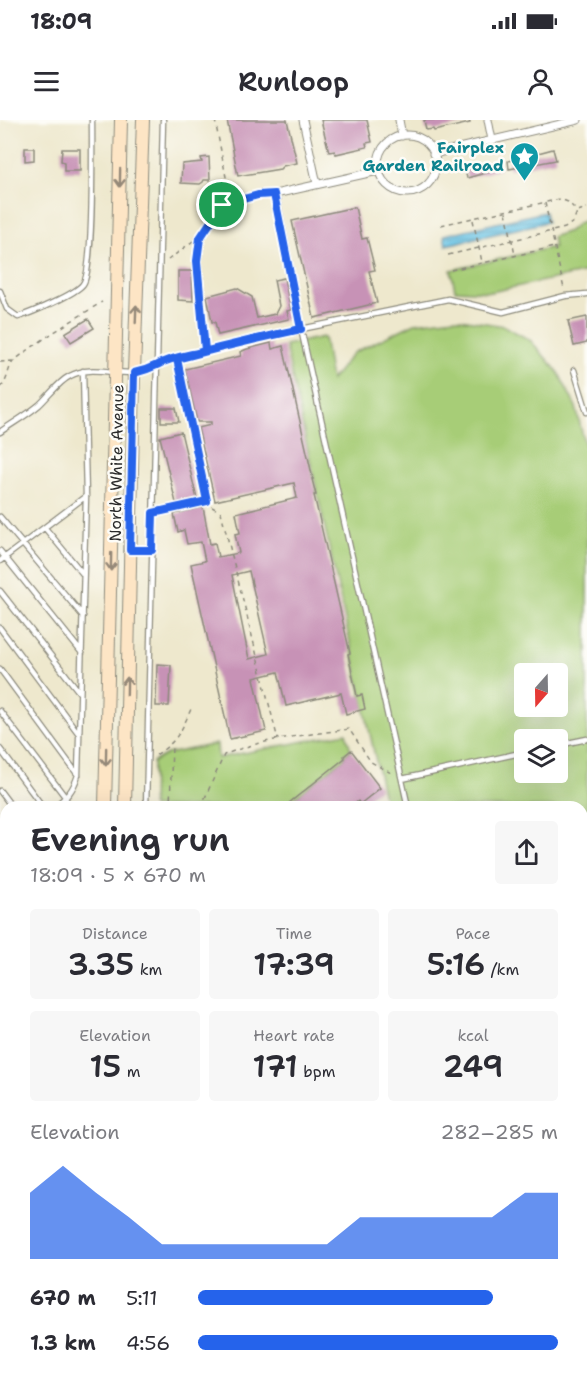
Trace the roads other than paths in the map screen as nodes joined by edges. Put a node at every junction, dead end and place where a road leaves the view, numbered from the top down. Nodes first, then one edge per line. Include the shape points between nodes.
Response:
1 (92, 120) edge
2 (121, 120) edge
3 (143, 120) edge
4 (163, 120) edge
5 (303, 120) edge
6 (399, 120) edge
7 (488, 120) edge
8 (578, 120) edge
9 (402, 136) junction
10 (492, 140) junction
11 (434, 154) junction
12 (378, 171) junction
13 (317, 184) junction
14 (274, 194) junction
15 (222, 205) road end
16 (0, 291) edge
17 (587, 294) edge
18 (301, 329) junction
19 (157, 365) junction
20 (574, 370) dead end
21 (83, 371) junction
22 (115, 373) junction
23 (134, 373) junction
24 (587, 412) edge
25 (0, 432) edge
26 (86, 496) junction
27 (207, 501) road end
28 (153, 513) junction
29 (0, 517) edge
30 (45, 528) junction
31 (23, 545) junction
32 (130, 550) junction
33 (152, 550) junction
34 (0, 551) edge
35 (2, 559) edge
36 (84, 575) junction
37 (0, 591) edge
38 (83, 616) junction
39 (0, 628) edge
40 (82, 653) junction
41 (0, 669) edge
42 (81, 693) junction
43 (0, 711) edge
44 (79, 734) junction
45 (587, 739) edge
46 (568, 743) edge
47 (0, 750) edge
48 (514, 755) edge
49 (78, 775) junction
50 (402, 779) junction
51 (66, 798) junction
52 (38, 801) edge
53 (62, 801) edge
54 (105, 801) edge
55 (125, 801) edge
56 (146, 801) edge
57 (407, 801) edge

1 - 16 lane via 93,189 87,277 83,286 18,317 7,309
2 -> 22 main road, North White Avenue
23 -> 3 main road, North White Avenue
4 - 19 lane
5 - 13 street
6 - 9 street
7 - 10 street
8 - 10 street
9 - 11 street via 421,139
9 - 12 street via 380,152
10 - 11 street
11 - 12 street via 435,172 424,188 415,192 396,192
12 - 13 street
13 - 14 street
14 - 15 street
14 - 18 street
17 - 18 lane via 503,312 448,299
18 - 19 lane
18 - 50 lane
19 - 23 lane
19 - 28 lane
20 - 24 lane
21 - 22 lane
21 - 25 lane via 69,376 36,407
21 - 26 lane
22 - 23 lane
22 -> 54 main road, North White Avenue
23 - 32 main road, North White Avenue
26 - 30 lane
26 - 36 lane
27 - 28 lane
28 - 33 lane
29 - 31 lane
30 - 31 lane
30 - 36 lane
31 - 35 lane
31 - 38 lane
32 - 33 lane
55 -> 32 main road, North White Avenue
33 - 56 lane
34 - 35 lane
35 - 40 lane
36 - 38 lane
37 - 42 lane
38 - 40 lane
39 - 44 lane
40 - 42 lane
41 - 49 lane
42 - 44 lane
43 - 51 lane
44 - 49 lane
45 - 46 lane
47 - 52 lane
48 - 50 lane
49 - 51 lane
50 - 57 lane
51 - 53 lane

